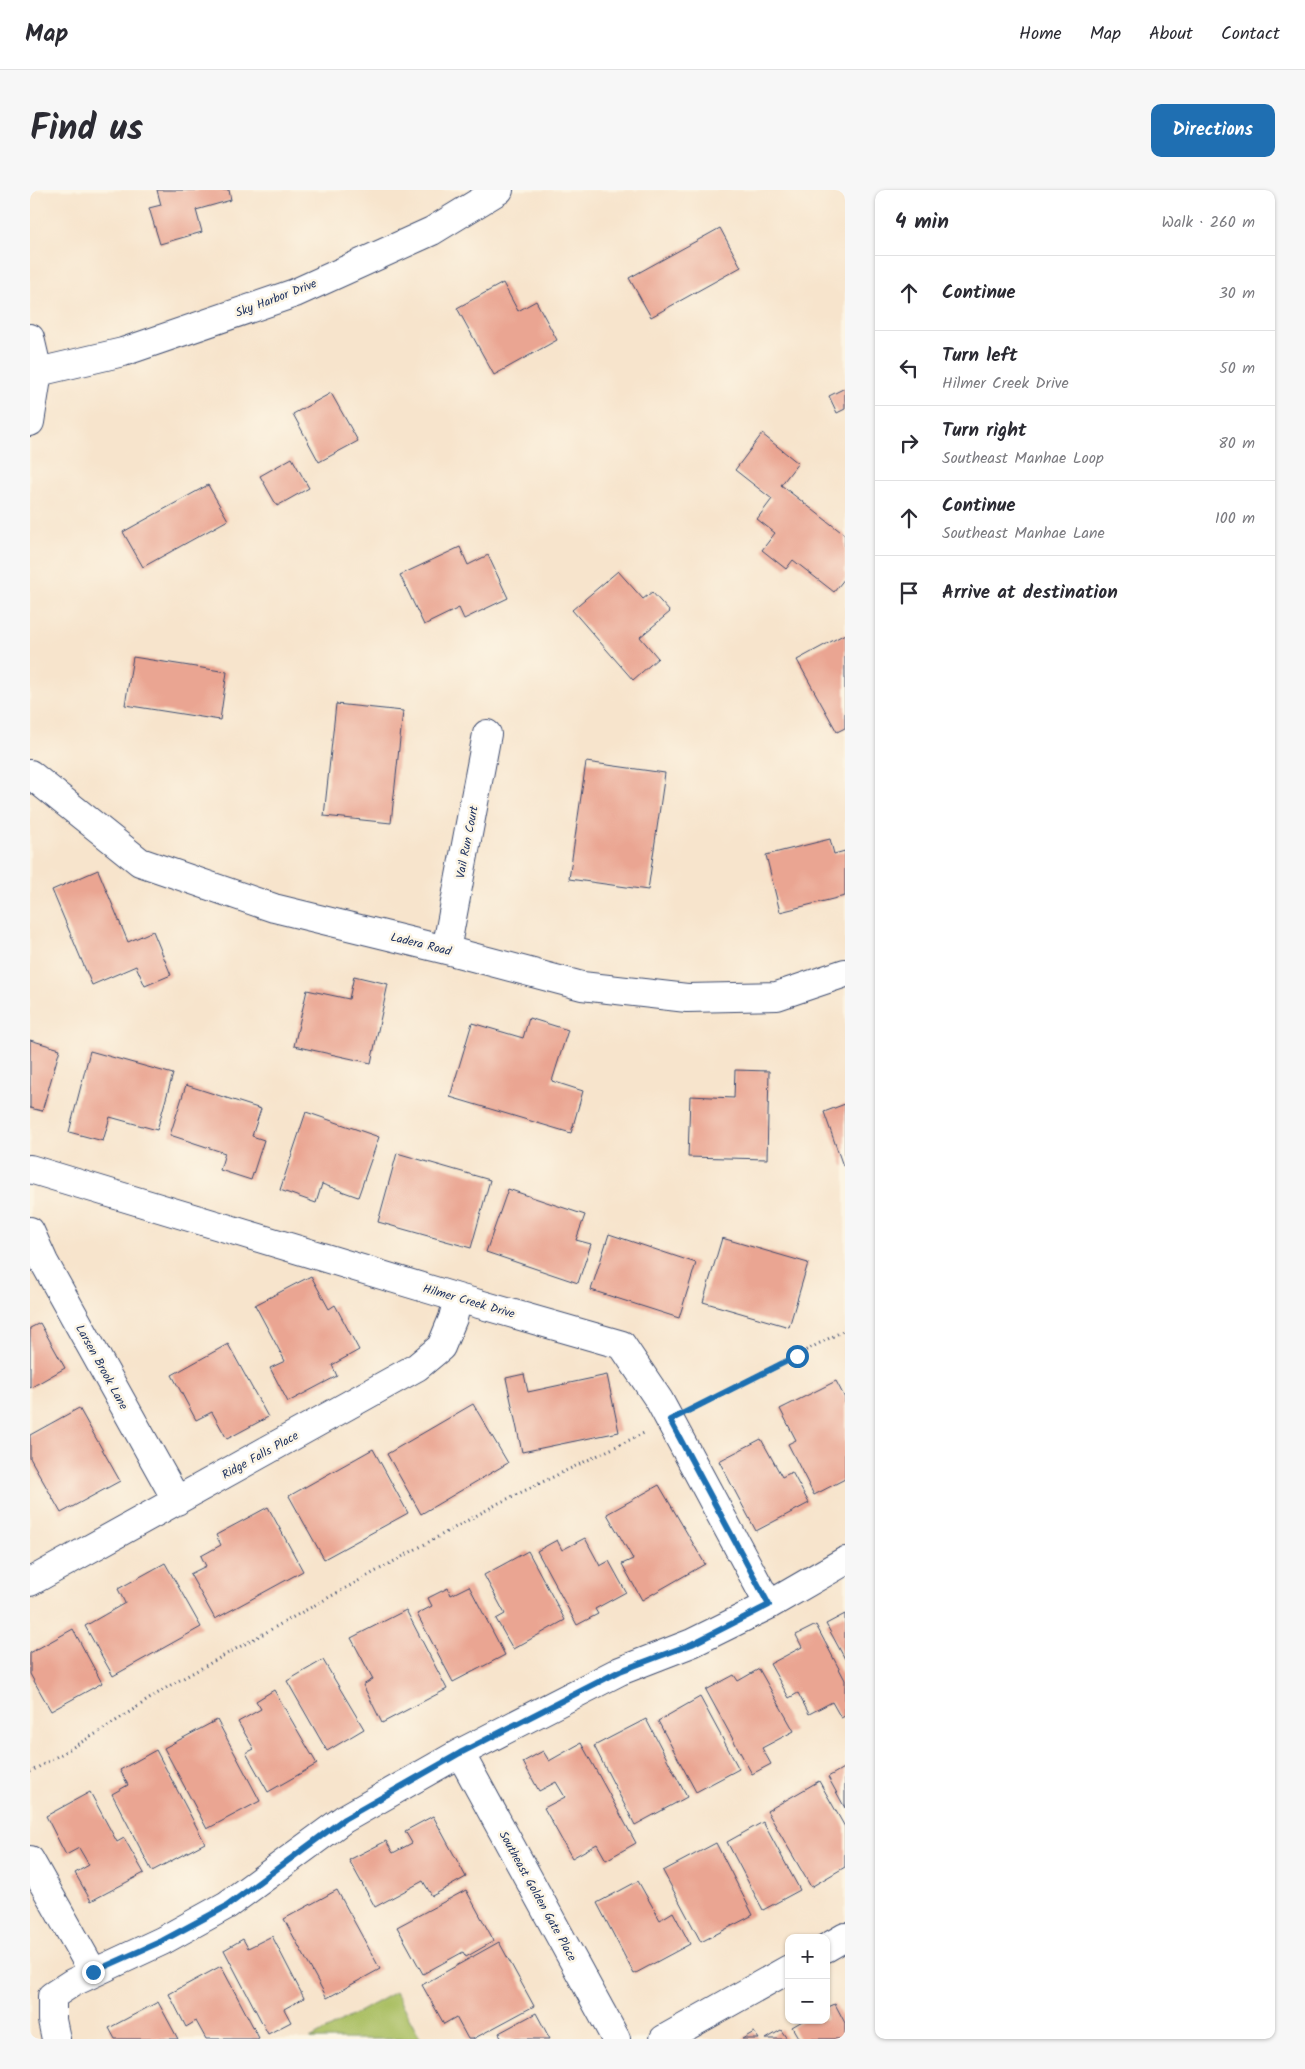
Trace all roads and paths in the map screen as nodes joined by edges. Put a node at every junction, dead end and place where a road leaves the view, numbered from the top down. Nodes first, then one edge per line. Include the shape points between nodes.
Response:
1 (499, 190) edge
2 (30, 338) edge
3 (38, 372) junction
4 (30, 422) edge
5 (487, 734) dead end
6 (30, 774) edge
7 (446, 950) junction
8 (845, 973) edge
9 (30, 1170) edge
10 (30, 1231) edge
11 (458, 1298) junction
12 (845, 1330) edge
13 (670, 1420) junction
14 (177, 1501) junction
15 (845, 1561) edge
16 (30, 1582) edge
17 (769, 1605) junction
18 (460, 1753) junction
19 (30, 1772) edge
20 (30, 1860) edge
21 (845, 1938) edge
22 (830, 1946) edge
23 (785, 1971) edge
24 (93, 1972) junction
25 (56, 2039) edge
26 (616, 2039) edge
27 (664, 2039) edge

1 - 3 street, Sky Harbor Drive via 432,231 295,293 123,352
2 - 3 street
3 - 4 street
5 - 7 street, Vail Run Court
6 - 7 street, Ladera Road via 140,862 274,908
7 - 8 street, Ladera Road via 582,986 687,998 777,996
9 - 11 street, Hilmer Creek Drive
10 - 14 street, Larsen Brook Lane via 44,1262
11 - 13 street, Hilmer Creek Drive via 622,1345
11 - 14 street, Ridge Falls Place via 440,1347 417,1367
12 - 13 path
13 - 17 street, Hilmer Creek Drive
13 - 19 path via 463,1522 169,1686
14 - 16 street, Ridge Falls Place
15 - 17 street
17 - 18 street via 692,1644 620,1671
18 - 24 street via 344,1819 227,1906 162,1941
18 - 26 street, Southeast Golden Gate Place
20 - 24 street
21 - 22 street
23 - 27 street
24 - 25 street via 52,1996

